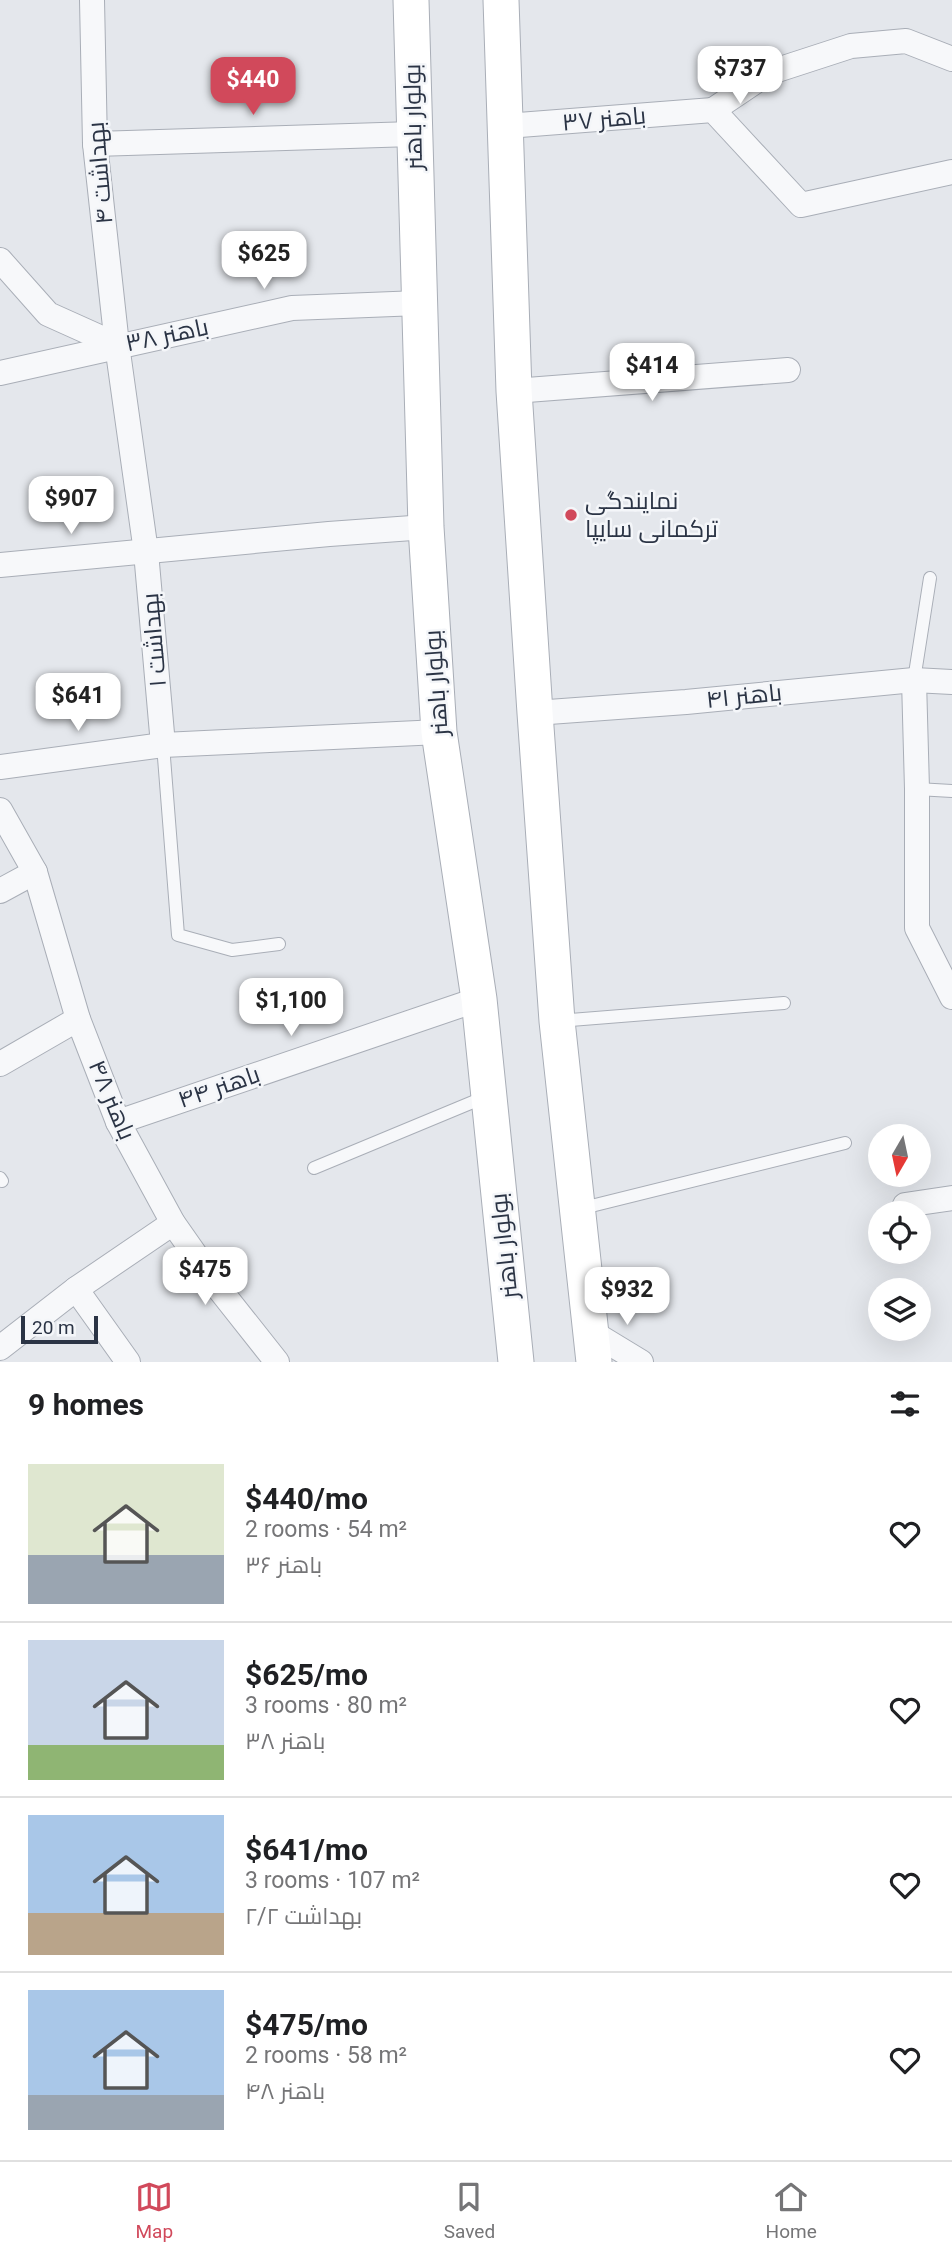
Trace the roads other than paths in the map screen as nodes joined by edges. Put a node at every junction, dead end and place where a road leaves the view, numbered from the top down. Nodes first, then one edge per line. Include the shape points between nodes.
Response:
1 (92, 0) edge
2 (411, 0) edge
3 (500, 0) edge
4 (952, 59) edge
5 (713, 110) junction
6 (506, 126) junction
7 (413, 134) junction
8 (95, 145) junction
9 (952, 173) edge
10 (0, 260) edge
11 (419, 303) junction
12 (117, 345) junction
13 (788, 370) dead end
14 (0, 373) edge
15 (514, 391) junction
16 (426, 527) junction
17 (146, 552) junction
18 (0, 565) edge
19 (930, 578) dead end
20 (914, 680) junction
21 (952, 682) edge
22 (535, 713) junction
23 (439, 732) junction
24 (163, 745) junction
25 (0, 767) edge
26 (917, 789) junction
27 (952, 790) edge
28 (0, 810) edge
29 (35, 872) junction
30 (0, 891) edge
31 (279, 944) dead end
32 (950, 989) edge
33 (479, 999) junction
34 (784, 1003) dead end
35 (79, 1019) junction
36 (557, 1021) junction
37 (0, 1064) edge
38 (489, 1096) junction
39 (118, 1122) junction
40 (845, 1143) dead end
41 (314, 1168) dead end
42 (952, 1198) edge
43 (931, 1201) edge
44 (579, 1209) junction
45 (173, 1223) junction
46 (76, 1289) junction
47 (592, 1347) edge
48 (0, 1348) edge
49 (128, 1362) edge
50 (277, 1362) edge
51 (516, 1362) edge
52 (641, 1362) edge

1 - 8 street, بهداشت ۴
2 - 7 main road, بولوار باهنر
3 - 6 main road
4 - 5 street via 906,41 850,46 768,73
5 - 6 street, باهنر ۳۷
5 - 9 street via 801,205
6 - 15 main road
7 - 8 street
7 - 11 main road, بولوار باهنر
8 - 12 street, بهداشت ۴
10 - 12 street via 48,314
11 - 12 street, باهنر ۳۸ via 292,308
11 - 16 main road, بولوار باهنر
12 - 14 street, باهنر ۳۸
12 - 17 street, بهداشت ۱
13 - 15 street
15 - 22 main road
16 - 17 street
16 - 23 main road, بولوار باهنر
17 - 18 street
17 - 24 street, بهداشت ۱
19 - 20 lane
20 - 21 street, باهنر ۴۱
20 - 22 street, باهنر ۴۱
20 - 26 street
22 - 36 main road
23 - 24 street
23 - 33 main road, بولوار باهنر
24 - 25 street
24 - 31 lane, بهداشت ۱ via 178,935 232,950
26 - 27 lane
26 - 32 street via 917,928
28 - 29 street, باهنر ۴۸
29 - 30 street
29 - 35 street, باهنر ۴۸
33 - 38 main road, بولوار باهنر
33 - 39 street, باهنر ۴۴
34 - 36 lane
35 - 37 street
35 - 39 street, باهنر ۴۸
36 - 44 main road
38 - 41 lane
38 - 51 main road, بولوار باهنر
39 - 45 street, باهنر ۴۸
40 - 44 lane
42 - 43 street
44 - 47 main road
45 - 46 street
45 - 50 street, باهنر ۴۸
46 - 48 street
46 - 49 street
47 - 52 street

